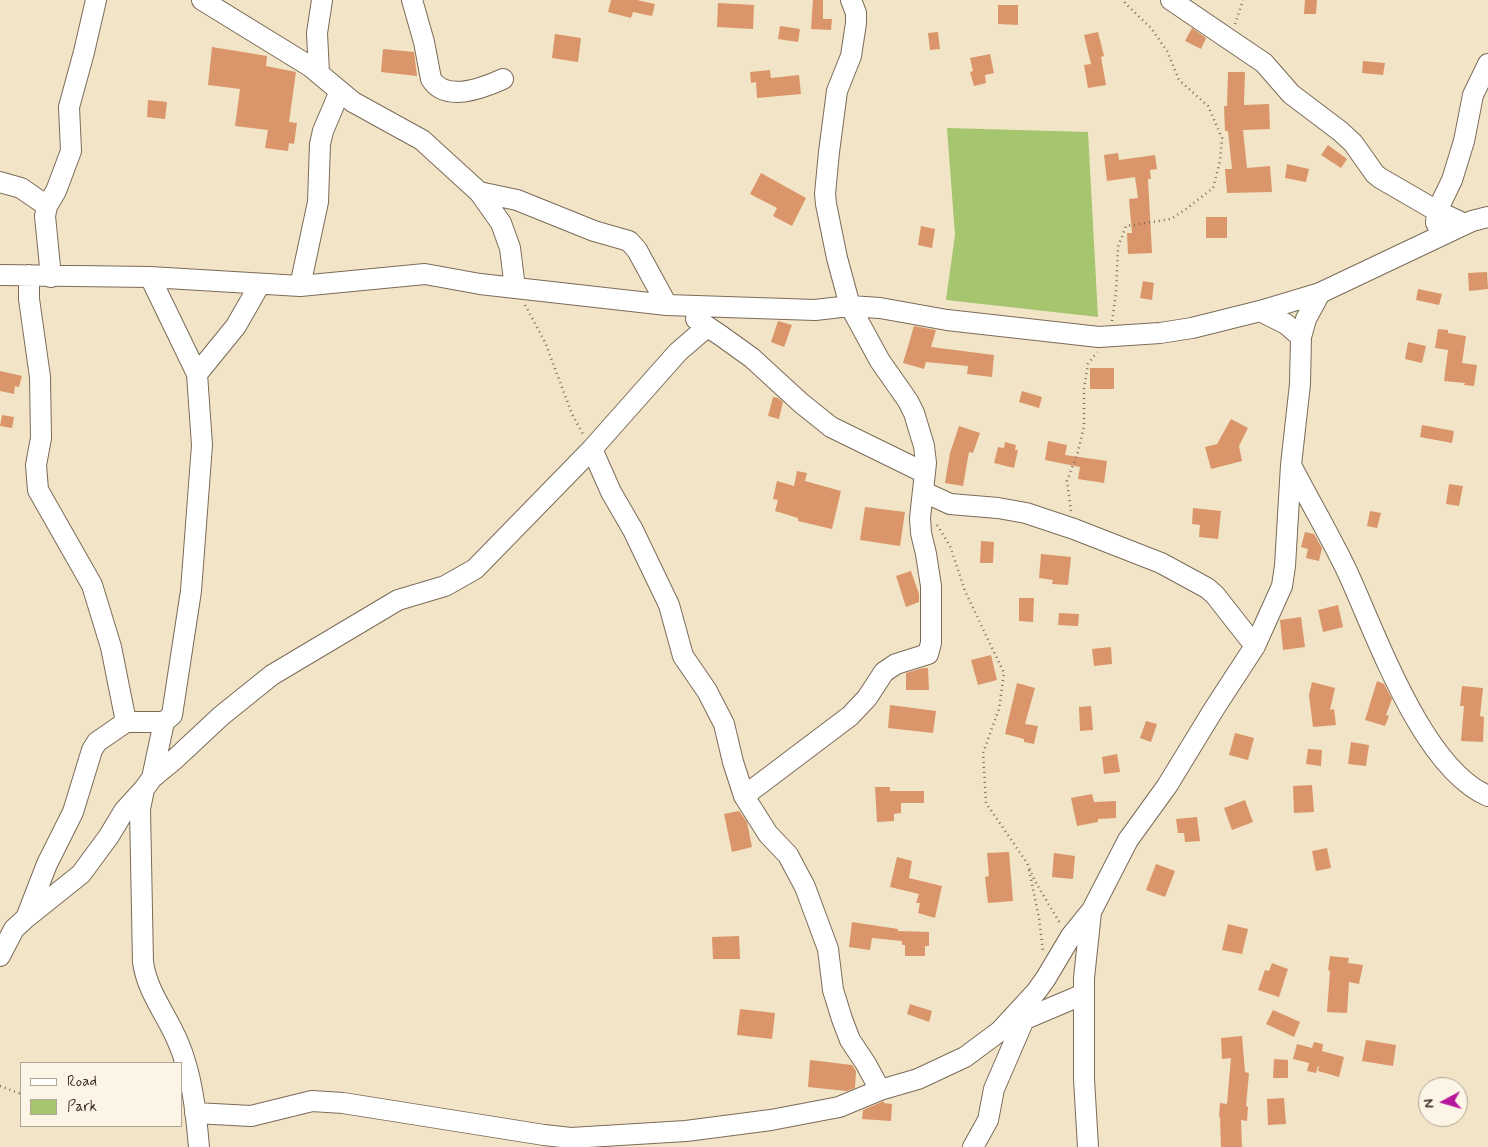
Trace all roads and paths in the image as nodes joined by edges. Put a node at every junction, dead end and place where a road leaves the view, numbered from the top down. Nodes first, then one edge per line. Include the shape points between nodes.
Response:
1 (96, 0) edge
2 (202, 0) edge
3 (322, 0) edge
4 (412, 0) edge
5 (851, 0) edge
6 (1124, 0) edge
7 (1171, 0) edge
8 (1243, 0) edge
9 (1230, 40) junction
10 (1488, 64) edge
11 (319, 73) junction
12 (503, 79) dead end
13 (340, 90) junction
14 (0, 182) edge
15 (480, 192) junction
16 (47, 206) junction
17 (1437, 211) junction
18 (1475, 221) edge
19 (1488, 234) edge
20 (1434, 240) junction
21 (0, 275) edge
22 (29, 275) junction
23 (51, 277) junction
24 (150, 277) junction
25 (260, 284) junction
26 (300, 286) junction
27 (515, 288) junction
28 (1320, 293) junction
29 (672, 305) junction
30 (850, 306) junction
31 (1260, 311) junction
32 (707, 327) junction
33 (1301, 337) junction
34 (1099, 338) junction
35 (197, 374) junction
36 (592, 449) junction
37 (1291, 466) junction
38 (925, 483) junction
39 (936, 524) dead end
40 (1074, 529) junction
41 (1255, 646) junction
42 (126, 722) junction
43 (164, 722) junction
44 (148, 784) junction
45 (744, 796) junction
46 (1488, 796) edge
47 (1027, 863) junction
48 (1092, 910) junction
49 (26, 918) junction
50 (1071, 936) junction
51 (1043, 952) dead end
52 (1086, 954) junction
53 (0, 956) edge
54 (1036, 992) junction
55 (1084, 994) junction
56 (1025, 1018) junction
57 (1000, 1031) junction
58 (0, 1086) edge
59 (880, 1090) junction
60 (20, 1094) edge
61 (196, 1113) junction
62 (199, 1147) edge
63 (973, 1147) edge
64 (1088, 1147) edge

1 - 16 street via 69,107 71,151
2 - 11 street
3 - 11 street via 317,32
4 - 12 street via 434,84 451,92 486,87
5 - 30 street via 856,23 850,56 837,91 825,194
6 - 34 path via 1152,28 1179,80 1208,106 1222,138 1213,188 1171,219 1126,226 1118,247 1112,320
7 - 9 street
8 - 9 path
9 - 17 street via 1264,63 1291,94 1346,137 1380,178
10 - 17 street via 1473,95 1452,180
11 - 13 street
13 - 15 street via 353,102 422,140
13 - 26 street via 320,144 319,190
14 - 16 street via 21,188
15 - 27 street via 501,223 510,248
15 - 29 street via 517,200 594,231 629,241
16 - 23 street via 45,226
17 - 18 street
17 - 20 street
18 - 19 street via 1476,226
18 - 20 street
20 - 28 street
21 - 22 street
22 - 23 street
22 - 42 street via 29,299 40,377 38,490 92,585 111,647
23 - 24 street
24 - 25 street
24 - 35 street
25 - 26 street
25 - 35 street via 236,326
26 - 27 street via 425,274
27 - 29 street
27 - 36 path via 545,342 572,414
28 - 31 street
28 - 33 street via 1306,319
29 - 30 street via 815,310
29 - 32 street
30 - 34 street
30 - 38 street via 914,413 924,446
31 - 33 street via 1286,324
31 - 34 street via 1192,328
32 - 36 street via 678,352
32 - 38 street via 752,358 831,427
33 - 37 street via 1300,384
34 - 40 path via 1102,346 1088,364 1084,426 1067,481
35 - 43 street via 202,445 191,591 172,715
36 - 44 street via 475,569 446,586 398,600 272,675 221,716
36 - 45 street via 669,605 683,656 724,724
37 - 41 street via 1282,586
37 - 46 street via 1345,568 1408,707 1458,775 1469,786
38 - 40 street via 950,504 1026,513
38 - 45 street via 920,518 931,586 928,654 896,664 884,672 850,716
39 - 47 path via 950,546 965,590 1004,673 999,709 983,754 986,803
40 - 41 street via 1161,563 1207,588
41 - 48 street via 1167,786 1128,840
42 - 43 street
42 - 49 street via 97,742 92,750 72,812
43 - 44 street
44 - 49 street via 124,811 82,874
44 - 61 street via 140,809 145,976 178,1042
45 - 59 street via 768,834 788,855 805,887 828,949 833,990 842,1019 850,1040
47 - 50 path via 1062,927
47 - 51 path
48 - 50 street
48 - 52 street
49 - 53 street via 14,929
50 - 52 street
50 - 54 street
52 - 55 street
54 - 56 street
54 - 57 street
55 - 56 street
55 - 64 street
56 - 57 street
56 - 63 street via 994,1089 988,1120
57 - 59 street via 965,1058 918,1079
58 - 60 path
59 - 61 street via 839,1107 771,1120 686,1131 571,1138 321,1101 251,1116
61 - 62 street

